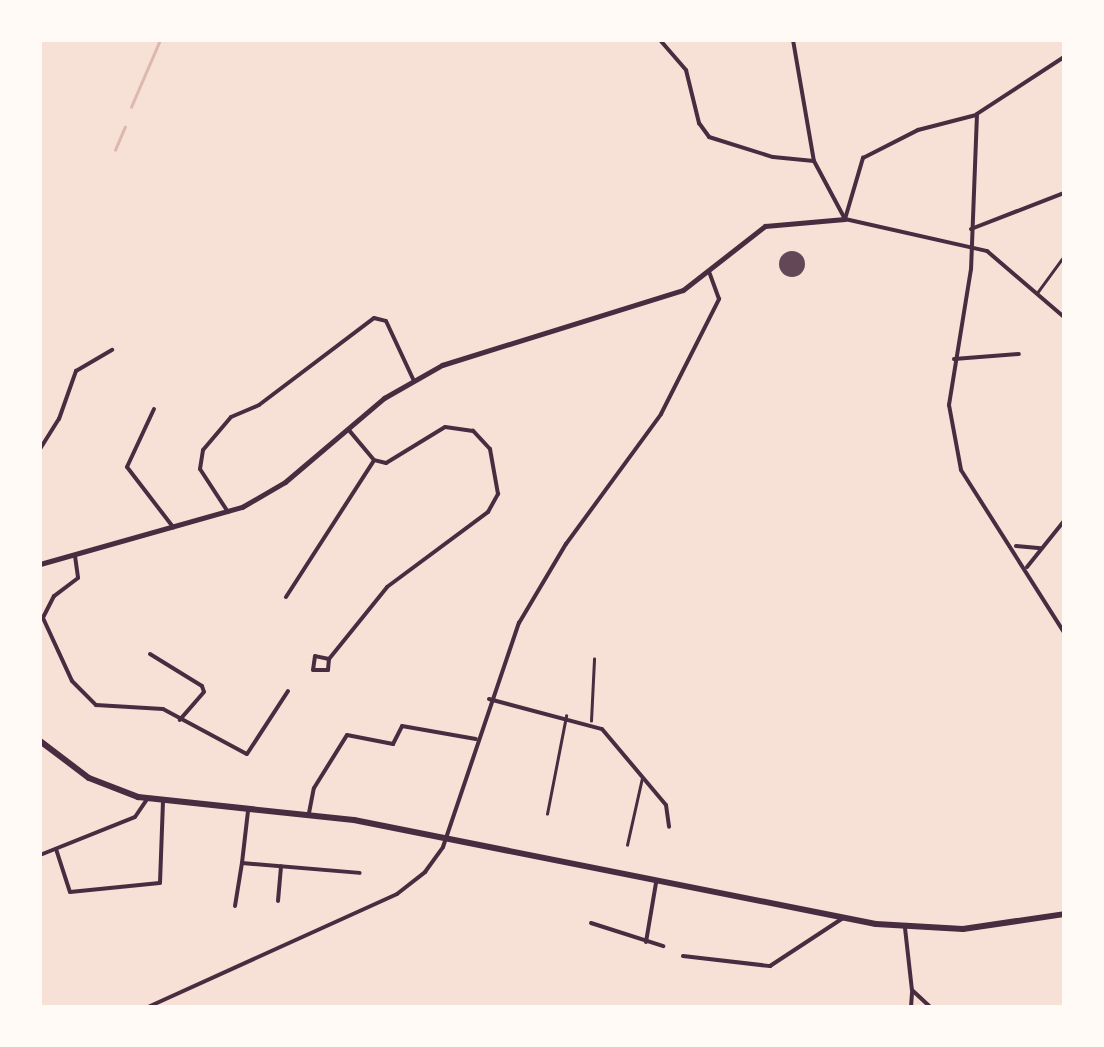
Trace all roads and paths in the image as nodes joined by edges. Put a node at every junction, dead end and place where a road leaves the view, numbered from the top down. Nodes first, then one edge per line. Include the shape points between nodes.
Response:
1 (660, 40) edge
2 (793, 40) edge
3 (1064, 57) edge
4 (977, 114) junction
5 (814, 160) junction
6 (1064, 193) edge
7 (845, 219) junction
8 (970, 230) junction
9 (970, 247) junction
10 (1064, 256) edge
11 (710, 274) junction
12 (1036, 293) junction
13 (1064, 317) edge
14 (112, 350) dead end
15 (1019, 354) dead end
16 (952, 359) junction
17 (413, 379) junction
18 (154, 409) dead end
19 (348, 429) junction
20 (40, 449) edge
21 (374, 460) junction
22 (228, 512) junction
23 (1064, 521) edge
24 (174, 528) junction
25 (1013, 545) junction
26 (1041, 548) junction
27 (75, 554) junction
28 (40, 564) edge
29 (1027, 568) junction
30 (286, 597) dead end
31 (1064, 632) edge
32 (150, 654) dead end
33 (329, 659) dead end
34 (594, 659) dead end
35 (288, 692) dead end
36 (490, 699) junction
37 (566, 716) junction
38 (180, 720) junction
39 (591, 721) junction
40 (476, 739) junction
41 (40, 741) edge
42 (642, 777) junction
43 (147, 798) junction
44 (162, 801) junction
45 (248, 809) junction
46 (309, 814) junction
47 (547, 814) dead end
48 (669, 827) dead end
49 (445, 838) junction
50 (627, 844) dead end
51 (56, 850) junction
52 (40, 855) edge
53 (242, 863) junction
54 (281, 866) junction
55 (360, 873) dead end
56 (657, 880) junction
57 (278, 901) dead end
58 (235, 906) dead end
59 (1064, 914) edge
60 (844, 918) junction
61 (591, 922) dead end
62 (905, 928) junction
63 (646, 942) junction
64 (663, 946) dead end
65 (682, 956) dead end
66 (912, 990) junction
67 (148, 1007) edge
68 (911, 1007) edge
69 (930, 1007) edge

1 - 5 street via 686,70 709,137 774,157
2 - 5 street
3 - 4 street
4 - 7 street via 918,130 863,158
4 - 8 street
5 - 7 street
6 - 8 street
7 - 9 street
7 - 11 street via 754,231
8 - 9 street
9 - 12 street via 997,256
9 - 16 street
10 - 12 lane
11 - 17 street via 683,290 464,356
11 - 36 street via 719,299 672,393 541,584
12 - 13 street
14 - 20 street via 76,371 60,419
15 - 16 street
16 - 25 street via 956,456
17 - 19 street
17 - 22 street via 386,321 374,318 259,405 231,416 203,450 200,469
18 - 24 street via 127,467
19 - 21 street
19 - 22 street via 276,489
21 - 30 street
21 - 33 street via 404,457 446,427 459,426 490,450 498,494 488,512 388,587
22 - 24 street
23 - 26 street
24 - 27 street
25 - 26 street
25 - 29 street
26 - 29 street
27 - 28 street
27 - 38 street via 78,578 54,596 42,618 72,681 96,705 136,704
29 - 31 street
32 - 38 street via 202,686
34 - 39 lane
35 - 38 street via 247,754
36 - 37 street
36 - 40 street
37 - 39 street
37 - 47 lane
39 - 42 street
40 - 46 street via 402,726 393,744 347,736 314,788
40 - 49 street
41 - 43 main road via 89,778
42 - 48 street via 666,805
42 - 50 lane
43 - 44 main road
43 - 51 street via 135,817
44 - 45 main road
44 - 51 street via 160,883 70,892
45 - 46 main road
45 - 53 street
46 - 49 main road
49 - 56 main road
49 - 67 street via 425,872 398,894
51 - 52 street
53 - 54 street
53 - 58 street
54 - 55 street
54 - 57 street
56 - 60 main road
56 - 63 street
59 - 62 main road via 986,928
60 - 62 main road
60 - 65 street via 770,966
61 - 63 street
62 - 66 street
63 - 64 street
66 - 68 street
66 - 69 street

